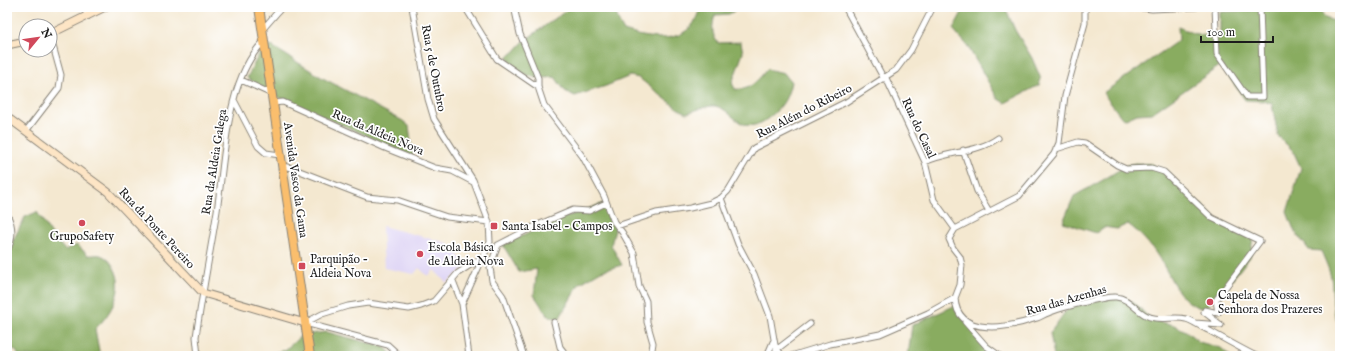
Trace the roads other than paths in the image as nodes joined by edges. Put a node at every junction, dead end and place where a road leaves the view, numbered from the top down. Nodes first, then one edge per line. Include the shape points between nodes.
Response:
1 (85, 7) edge
2 (105, 7) edge
3 (259, 7) edge
4 (282, 7) edge
5 (412, 7) edge
6 (465, 7) edge
7 (512, 7) edge
8 (845, 7) edge
9 (933, 7) edge
10 (1085, 7) edge
11 (1136, 7) edge
12 (1196, 7) edge
13 (1216, 7) edge
14 (1260, 7) edge
15 (87, 17) junction
16 (262, 30) junction
17 (58, 31) edge
18 (264, 41) junction
19 (18, 43) edge
20 (7, 46) edge
21 (56, 58) edge
22 (885, 78) junction
23 (241, 80) junction
24 (538, 87) junction
25 (272, 94) junction
26 (234, 100) junction
27 (273, 103) junction
28 (7, 117) edge
29 (26, 131) junction
30 (998, 138) dead end
31 (1056, 149) junction
32 (963, 150) junction
33 (280, 155) junction
34 (925, 162) junction
35 (282, 166) junction
36 (474, 182) junction
37 (721, 198) junction
38 (606, 202) junction
39 (989, 211) junction
40 (7, 215) edge
41 (489, 222) junction
42 (617, 226) junction
43 (955, 229) junction
44 (490, 242) junction
45 (498, 245) junction
46 (7, 252) edge
47 (484, 257) junction
48 (453, 280) junction
49 (203, 293) junction
50 (955, 298) junction
51 (462, 304) junction
52 (960, 317) junction
53 (554, 322) dead end
54 (305, 323) junction
55 (810, 324) dead end
56 (1195, 324) junction
57 (774, 338) junction
58 (776, 350) junction
59 (198, 356) edge
60 (310, 356) edge
61 (400, 356) edge
62 (469, 356) edge
63 (524, 356) edge
64 (567, 356) edge
65 (651, 356) edge
66 (767, 356) edge
67 (782, 356) edge
68 (791, 356) edge
69 (1000, 356) edge
70 (1256, 356) edge

1 - 15 street
2 - 15 street
3 - 16 main road, Avenida Vasco da Gama
4 - 16 street
5 - 36 street, Rua 5 de Outubro via 428,99 434,119
6 - 24 street via 497,59
7 - 24 street via 538,78
8 - 22 street, Rua do Casal
9 - 22 street, Rua Além do Ribeiro via 910,50 896,70
10 - 31 street via 1085,23 1065,96
11 - 12 street
13 - 14 street via 1217,54 1247,97 1263,97
15 - 17 street
16 - 18 main road, Avenida Vasco da Gama
18 - 23 street, Rua da Aldeia Galega via 256,49
18 - 25 main road, Avenida Vasco da Gama
19 - 20 street
21 - 29 street via 61,75 59,88
22 - 34 street, Rua do Casal
22 - 37 street, Rua Além do Ribeiro via 846,102 754,148
23 - 25 street
23 - 26 street, Rua da Aldeia Galega
24 - 38 street via 544,105 583,157
25 - 27 main road, Avenida Vasco da Gama
26 - 33 street via 258,146 266,153
26 - 49 street, Rua da Aldeia Galega via 226,137
27 - 33 main road, Avenida Vasco da Gama
27 - 36 street, Rua da Aldeia Nova via 282,102 385,148 434,168 452,171
28 - 29 street, Rua da Ponte Pereiro
29 - 49 street, Rua da Ponte Pereiro via 108,192
30 - 32 street via 978,149
31 - 39 street via 1044,168 1019,196
31 - 56 street via 1078,142 1084,143 1126,169 1151,168 1164,172 1212,218 1260,241 1216,300 1218,313 1205,310 1204,312 1221,325
32 - 34 street
32 - 39 street via 977,191
33 - 35 main road, Avenida Vasco da Gama
34 - 43 street, Rua do Casal via 934,200
35 - 41 street via 367,197 397,200 447,217
35 - 54 main road, Avenida Vasco da Gama
36 - 41 street, Rua 5 de Outubro
37 - 42 street via 697,206 656,213
37 - 57 street via 738,244 762,294
38 - 42 street
38 - 45 street via 589,211 573,210
39 - 43 street
40 - 46 street via 12,233
41 - 44 street, Rua 5 de Outubro
42 - 65 street via 634,253 639,286 646,301 647,322 653,344
43 - 50 street via 949,240 960,257 962,266 960,285
44 - 45 street
44 - 47 street, Rua 5 de Outubro
45 - 63 street via 490,267 492,281 503,296
47 - 48 street via 458,273
47 - 51 street, Rua 5 de Outubro
48 - 51 street
48 - 54 street via 434,301 409,309 368,303 328,312
49 - 54 street
49 - 59 street, Rua da Aldeia Galega via 196,336
50 - 52 street
50 - 68 street via 880,334 830,344
51 - 62 street
52 - 56 street, Rua das Azenhas via 970,323 986,327 1006,326 1039,318 1048,312 1114,297 1128,301 1149,317 1167,320 1186,319
52 - 69 street via 986,346
53 - 64 street via 560,347
54 - 60 main road, Avenida Vasco da Gama
54 - 61 street via 388,345
55 - 58 street
56 - 70 street, Rua das Azenhas
57 - 58 street
57 - 66 street
58 - 67 street

